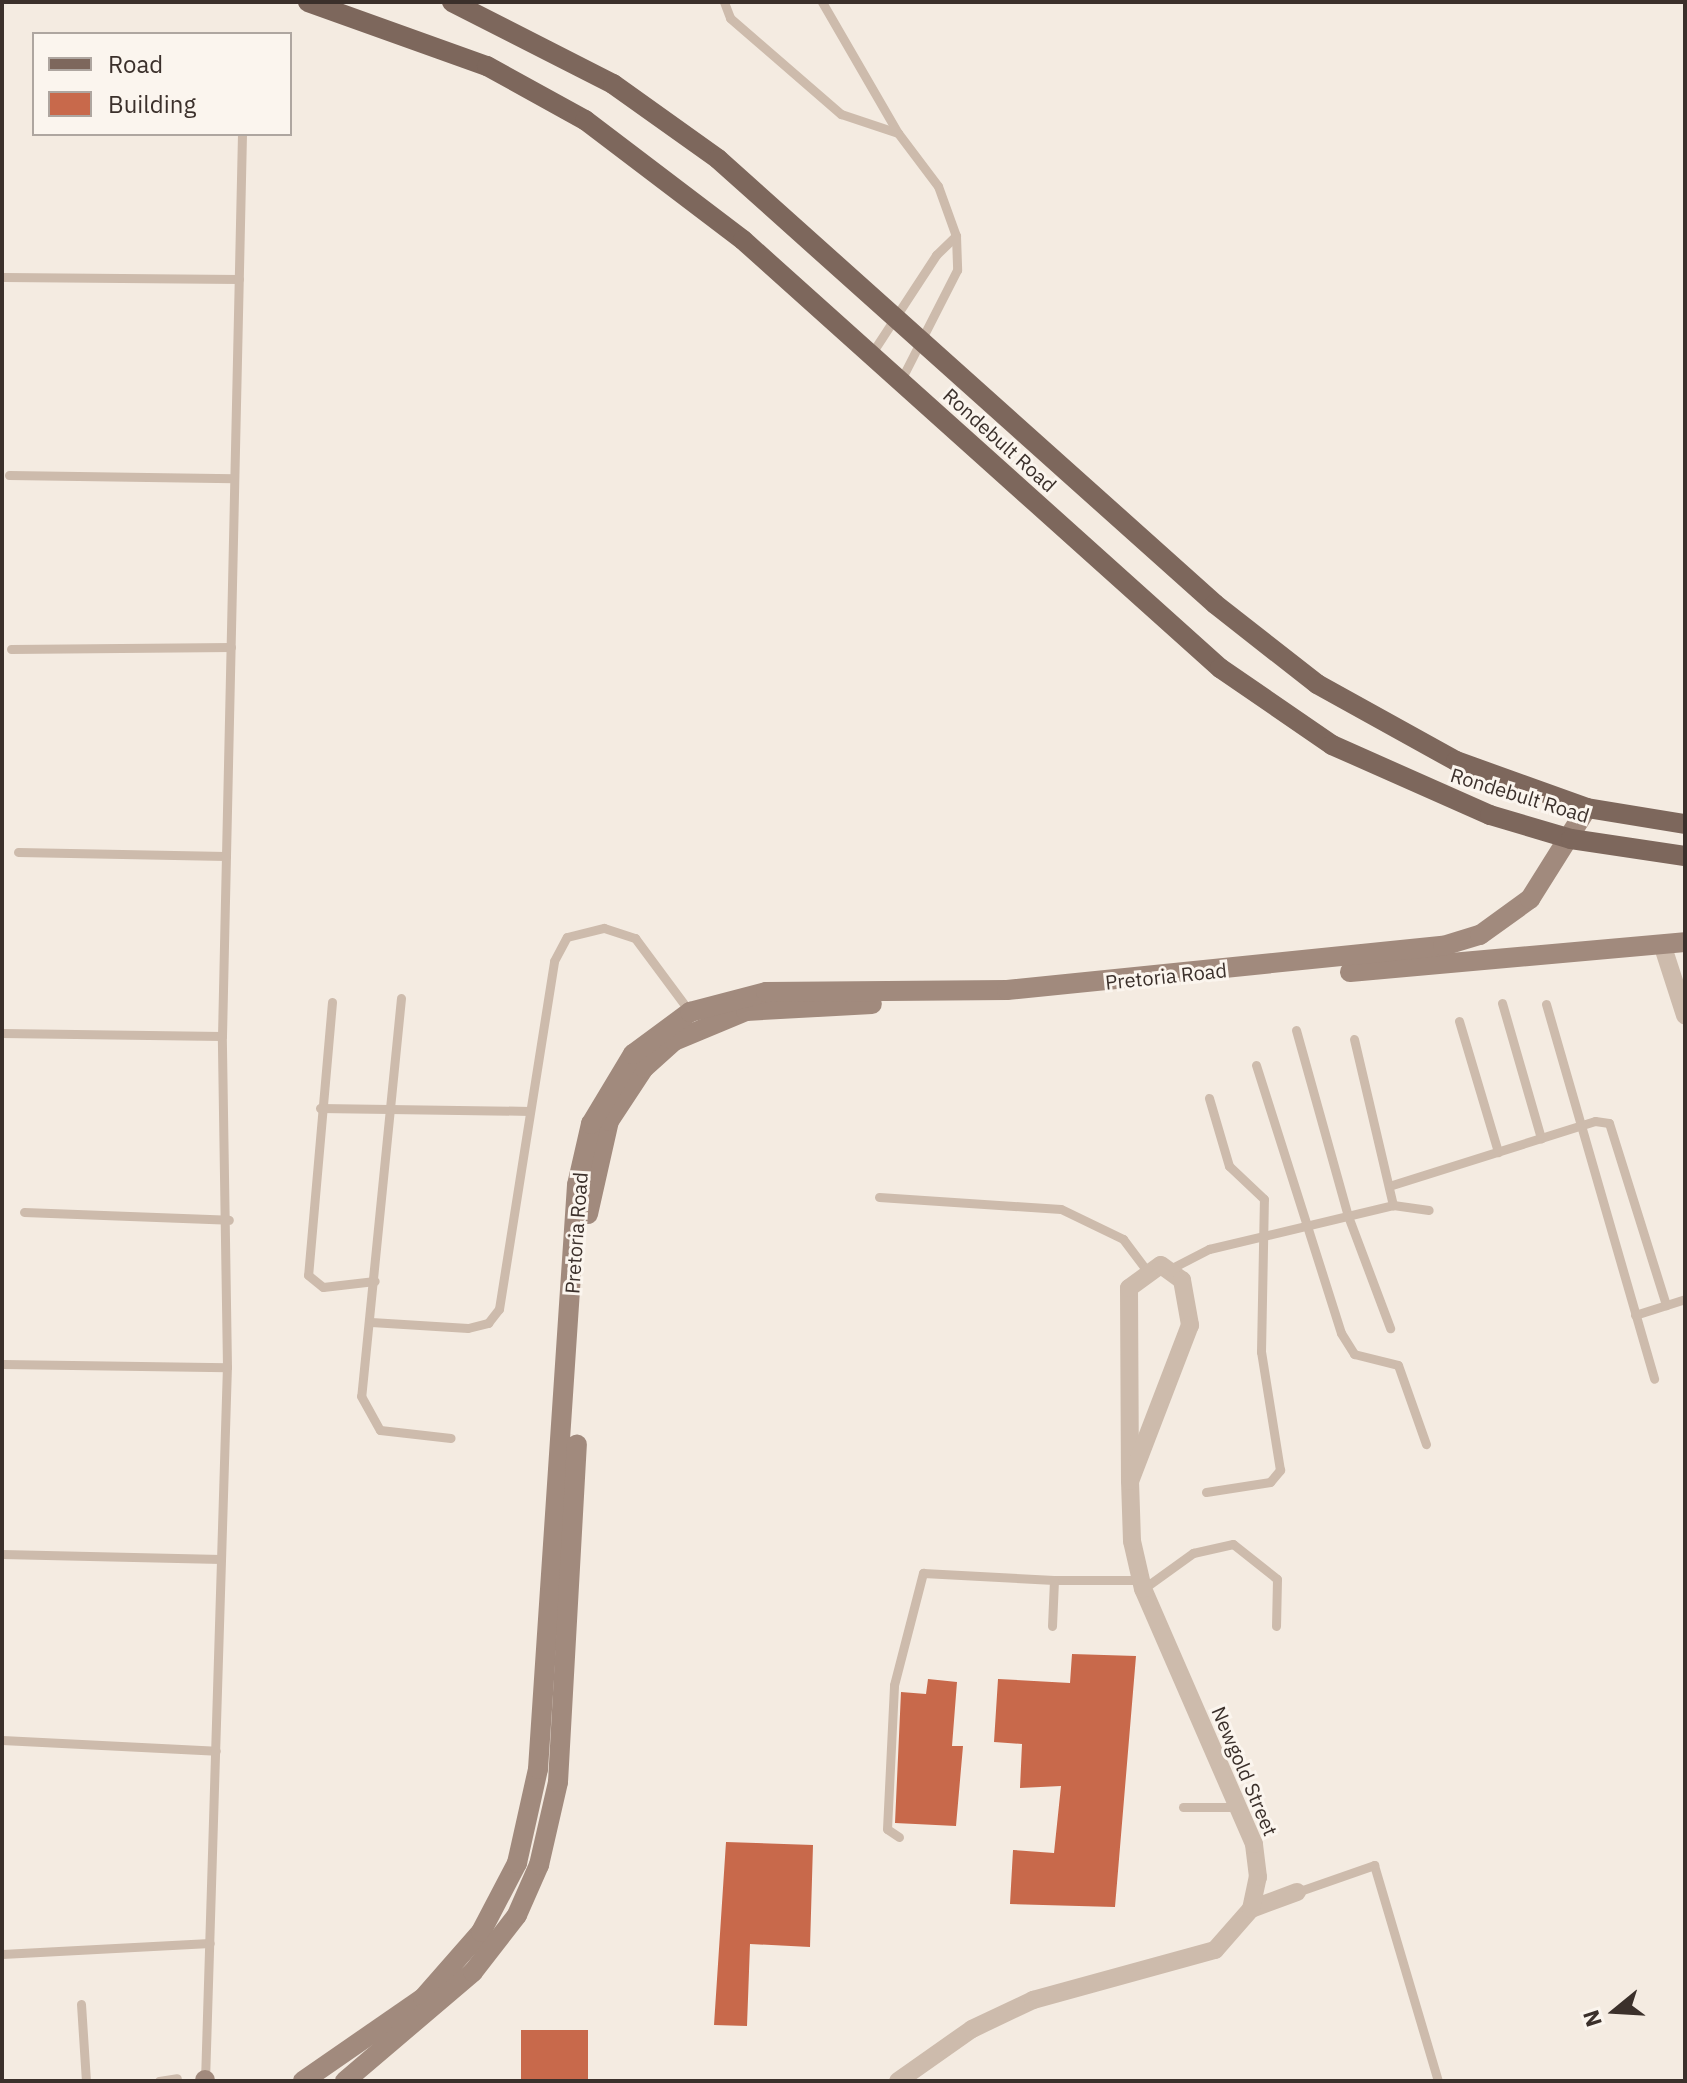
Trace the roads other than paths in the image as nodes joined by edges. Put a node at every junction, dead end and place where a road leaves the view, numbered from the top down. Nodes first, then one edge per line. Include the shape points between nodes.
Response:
1 (308, 2) edge
2 (452, 2) edge
3 (724, 2) edge
4 (822, 2) edge
5 (898, 133) junction
6 (242, 136) edge
7 (956, 236) junction
8 (4, 277) edge
9 (239, 279) junction
10 (896, 317) junction
11 (927, 342) junction
12 (870, 356) junction
13 (900, 382) junction
14 (9, 475) dead end
15 (234, 478) junction
16 (231, 647) junction
17 (11, 649) dead end
18 (1587, 808) junction
19 (1685, 824) edge
20 (1571, 839) junction
21 (18, 852) dead end
22 (226, 856) junction
23 (1685, 856) edge
24 (1685, 942) edge
25 (1662, 944) junction
26 (1367, 963) junction
27 (1161, 983) junction
28 (401, 998) dead end
29 (332, 1002) dead end
30 (1502, 1003) dead end
31 (1546, 1004) dead end
32 (690, 1012) junction
33 (1684, 1016) edge
34 (1459, 1021) dead end
35 (1296, 1030) dead end
36 (2, 1033) edge
37 (669, 1034) junction
38 (222, 1036) junction
39 (1354, 1039) dead end
40 (1256, 1065) dead end
41 (1209, 1098) dead end
42 (320, 1108) junction
43 (530, 1111) junction
44 (389, 1112) junction
45 (1580, 1125) junction
46 (1541, 1138) junction
47 (1498, 1152) junction
48 (1389, 1186) junction
49 (879, 1197) dead end
50 (1393, 1205) junction
51 (1429, 1210) dead end
52 (24, 1212) dead end
53 (1348, 1216) junction
54 (229, 1220) junction
55 (1307, 1225) junction
56 (1262, 1236) junction
57 (1172, 1268) junction
58 (1146, 1269) junction
59 (375, 1281) junction
60 (1685, 1299) edge
61 (1666, 1305) junction
62 (1635, 1315) junction
63 (371, 1322) junction
64 (1390, 1328) dead end
65 (3, 1364) edge
66 (227, 1367) junction
67 (1654, 1379) dead end
68 (451, 1438) dead end
69 (1426, 1444) dead end
70 (1130, 1481) junction
71 (1206, 1492) dead end
72 (2, 1554) edge
73 (221, 1559) junction
74 (1054, 1580) junction
75 (1142, 1585) junction
76 (1052, 1626) dead end
77 (1276, 1626) dead end
78 (2, 1740) edge
79 (216, 1751) junction
80 (534, 1798) junction
81 (555, 1800) junction
82 (1183, 1807) dead end
83 (1238, 1807) junction
84 (899, 1837) dead end
85 (1297, 1892) joint
86 (1251, 1909) junction
87 (210, 1943) junction
88 (2, 1954) edge
89 (81, 2004) dead end
90 (335, 2072) edge
91 (177, 2078) dead end
92 (86, 2081) edge
93 (159, 2081) edge
94 (205, 2081) edge
95 (303, 2081) edge
96 (345, 2081) edge
97 (898, 2081) edge
98 (1438, 2081) edge

1 - 12 main road, Rondebult Road via 487,66 585,120 743,240
2 - 10 main road, Rondebult Road via 625,92 718,159
3 - 5 lane via 730,18 841,114
4 - 5 lane
5 - 7 lane via 938,186
6 - 9 lane
7 - 10 lane
7 - 11 lane via 957,270
8 - 9 lane
9 - 15 lane
10 - 11 main road, Rondebult Road
10 - 12 lane
11 - 13 lane
11 - 18 main road, Rondebult Road via 1204,595 1317,684 1456,761
12 - 13 main road, Rondebult Road
13 - 20 main road, Rondebult Road via 1102,567 1266,702 1391,776
14 - 15 lane
15 - 16 lane
16 - 17 lane
16 - 22 lane
18 - 19 main road, Rondebult Road
18 - 20 street
20 - 23 main road, Rondebult Road
20 - 26 street via 1506,920 1443,946
21 - 22 lane
22 - 38 lane
24 - 25 street
25 - 26 street
25 - 33 street
26 - 27 street, Pretoria Road
27 - 32 street, Pretoria Road via 766,992
27 - 37 street, Pretoria Road via 746,1011
28 - 44 lane
29 - 42 lane
30 - 46 lane
31 - 45 lane
32 - 37 street, Pretoria Road
32 - 43 lane via 635,938 604,928 567,937 554,961
34 - 47 lane
35 - 53 lane
36 - 38 lane
37 - 80 street, Pretoria Road via 609,1086 582,1154
37 - 81 street, Pretoria Road via 625,1093 592,1180
38 - 54 lane
39 - 48 lane
40 - 55 lane
41 - 56 lane via 1229,1166 1264,1199
42 - 44 lane
42 - 59 lane via 308,1275 323,1287
43 - 44 lane
43 - 63 lane via 493,1316 468,1328
44 - 59 lane
45 - 46 lane
45 - 61 lane via 1609,1123
45 - 62 lane
46 - 47 lane
47 - 48 lane
48 - 50 lane
49 - 58 lane via 1061,1209 1123,1239
50 - 51 lane
50 - 53 lane
52 - 54 lane
53 - 55 lane
53 - 64 lane
54 - 66 lane
55 - 56 lane
55 - 69 lane via 1341,1333 1354,1354 1398,1365
56 - 57 lane via 1209,1249
56 - 71 lane via 1268,1265 1261,1352 1280,1470 1270,1482
57 - 58 street
57 - 70 street via 1187,1304 1185,1351
58 - 70 street, Newgold Street via 1129,1288
59 - 63 lane
60 - 61 lane
61 - 62 lane
62 - 67 lane
63 - 68 lane via 361,1396 368,1417 380,1430
65 - 66 lane
66 - 73 lane
70 - 75 street, Newgold Street
72 - 73 lane
73 - 79 lane
74 - 75 lane
74 - 76 lane
74 - 84 lane via 923,1573 894,1685 887,1829
75 - 77 lane via 1193,1553 1233,1544 1277,1579
75 - 83 street, Newgold Street
78 - 79 lane
79 - 87 lane
80 - 81 street
80 - 90 street, Pretoria Road via 517,1863 481,1932 423,1998
81 - 96 street, Pretoria Road via 539,1865 495,1945 450,1998
82 - 83 lane
83 - 86 street, Newgold Street via 1258,1877
85 - 86 street
85 - 98 lane via 1374,1865
86 - 97 street via 1215,1950 1033,2000 972,2029
87 - 88 lane
87 - 94 lane
89 - 92 lane
90 - 95 street, Pretoria Road
91 - 93 lane

